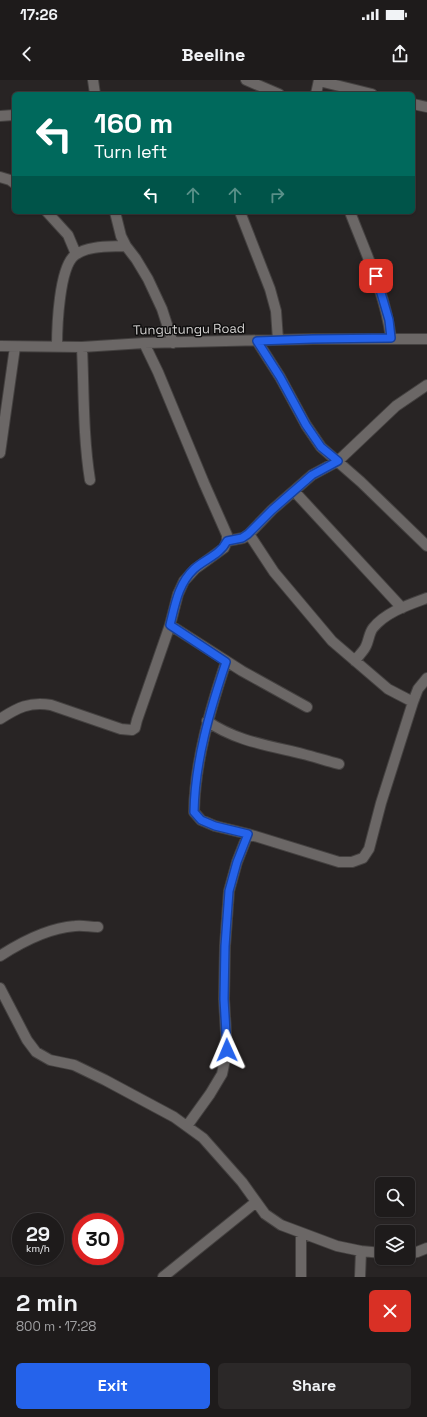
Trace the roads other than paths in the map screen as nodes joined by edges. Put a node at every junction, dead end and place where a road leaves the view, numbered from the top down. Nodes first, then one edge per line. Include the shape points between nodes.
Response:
1 (93, 80) edge
2 (246, 80) edge
3 (319, 81) edge
4 (94, 92) edge
5 (274, 92) edge
6 (316, 92) edge
7 (364, 92) edge
8 (415, 104) edge
9 (427, 107) edge
10 (12, 115) edge
11 (0, 116) edge
12 (0, 177) edge
13 (12, 182) edge
14 (49, 214) edge
15 (116, 214) edge
16 (241, 214) edge
17 (351, 214) edge
18 (126, 246) junction
19 (76, 254) junction
20 (391, 338) junction
21 (427, 339) edge
22 (278, 340) junction
23 (257, 341) junction
24 (144, 343) junction
25 (174, 343) junction
26 (0, 346) edge
27 (82, 346) junction
28 (15, 347) junction
29 (56, 347) junction
30 (427, 385) edge
31 (0, 453) edge
32 (338, 461) junction
33 (90, 480) dead end
34 (294, 491) junction
35 (248, 534) junction
36 (227, 541) junction
37 (427, 546) edge
38 (427, 598) edge
39 (402, 608) junction
40 (170, 625) junction
41 (355, 660) junction
42 (226, 662) junction
43 (427, 678) edge
44 (414, 702) junction
45 (307, 707) dead end
46 (0, 709) edge
47 (10, 712) junction
48 (0, 719) edge
49 (207, 721) junction
50 (339, 764) dead end
51 (248, 834) junction
52 (98, 927) dead end
53 (0, 956) edge
54 (0, 988) edge
55 (187, 1126) junction
56 (256, 1202) junction
57 (301, 1233) junction
58 (427, 1248) edge
59 (361, 1251) junction
60 (375, 1252) edge
61 (415, 1252) edge
62 (163, 1277) edge
63 (301, 1277) edge
64 (360, 1277) edge

1 - 4 street
2 - 5 street
3 - 6 street
3 - 7 street
8 - 9 street
10 - 11 street
12 - 13 street
14 - 19 street via 68,235
15 - 18 street
16 - 22 street via 270,289 276,311
17 - 20 street via 384,300
18 - 19 street via 89,249
18 - 25 street via 148,279
19 - 29 street via 70,260 64,275
20 - 21 street, Tungutungu Road
20 - 22 street, Tungutungu Road
22 - 23 street, Tungutungu Road
23 - 25 street, Tungutungu Road
23 - 32 street via 306,425 321,447
24 - 25 street, Tungutungu Road
24 - 27 street, Tungutungu Road
24 - 36 street via 227,534
26 - 28 street, Tungutungu Road
27 - 29 street, Tungutungu Road
27 - 33 street via 84,434
28 - 29 street, Tungutungu Road
28 - 31 street
30 - 32 street via 396,406
32 - 34 street via 312,475
32 - 37 street
34 - 35 street
34 - 39 street
35 - 36 street
35 - 41 street via 290,592 332,641
36 - 40 street via 224,548 195,569 184,581
38 - 39 street
39 - 41 street via 374,627 366,647
40 - 42 street
40 - 47 street via 138,720 132,730 127,731 40,703 28,704
41 - 44 street via 388,689
42 - 45 street
42 - 49 street
43 - 44 street via 418,689
44 - 51 street via 369,849 363,858 352,862 339,862
46 - 47 street
47 - 48 street
49 - 50 street via 247,740
49 - 51 street via 194,812 201,820 215,826
51 - 55 street via 229,891 224,999 227,1050 222,1074
52 - 53 street via 77,925 58,928 37,935
54 - 55 street via 36,1052 50,1060 74,1065 105,1080
55 - 56 street via 203,1138
56 - 57 street via 265,1214 281,1225
56 - 62 street
57 - 59 street via 337,1246
57 - 63 street
58 - 61 street
59 - 60 street
59 - 64 street

